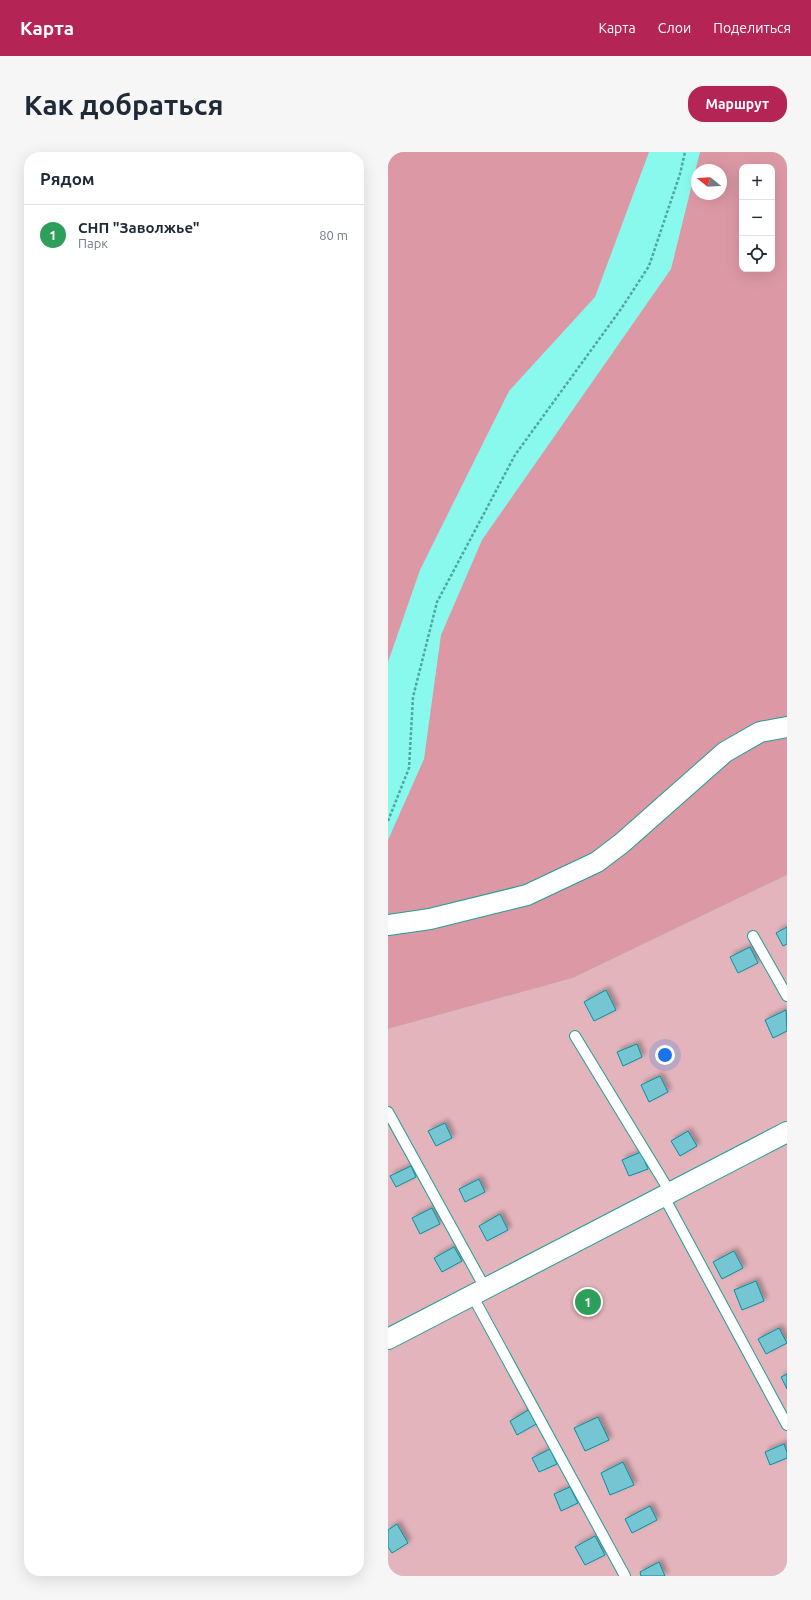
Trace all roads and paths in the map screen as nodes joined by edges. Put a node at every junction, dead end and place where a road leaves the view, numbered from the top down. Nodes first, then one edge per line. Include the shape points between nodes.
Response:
1 (685, 152) edge
2 (787, 727) edge
3 (388, 821) edge
4 (388, 925) edge
5 (753, 936) dead end
6 (787, 996) edge
7 (575, 1036) dead end
8 (388, 1112) edge
9 (787, 1132) edge
10 (666, 1194) junction
11 (478, 1292) junction
12 (388, 1338) edge
13 (787, 1425) edge
14 (626, 1576) edge

1 - 3 path via 649,266 621,309 515,455 437,602 413,697 409,768
2 - 4 street via 760,732 725,752 622,844 597,862 527,895 430,919
5 - 6 lane
7 - 10 lane
8 - 11 lane
9 - 10 street
10 - 11 street
10 - 13 lane
11 - 12 street
11 - 14 lane

